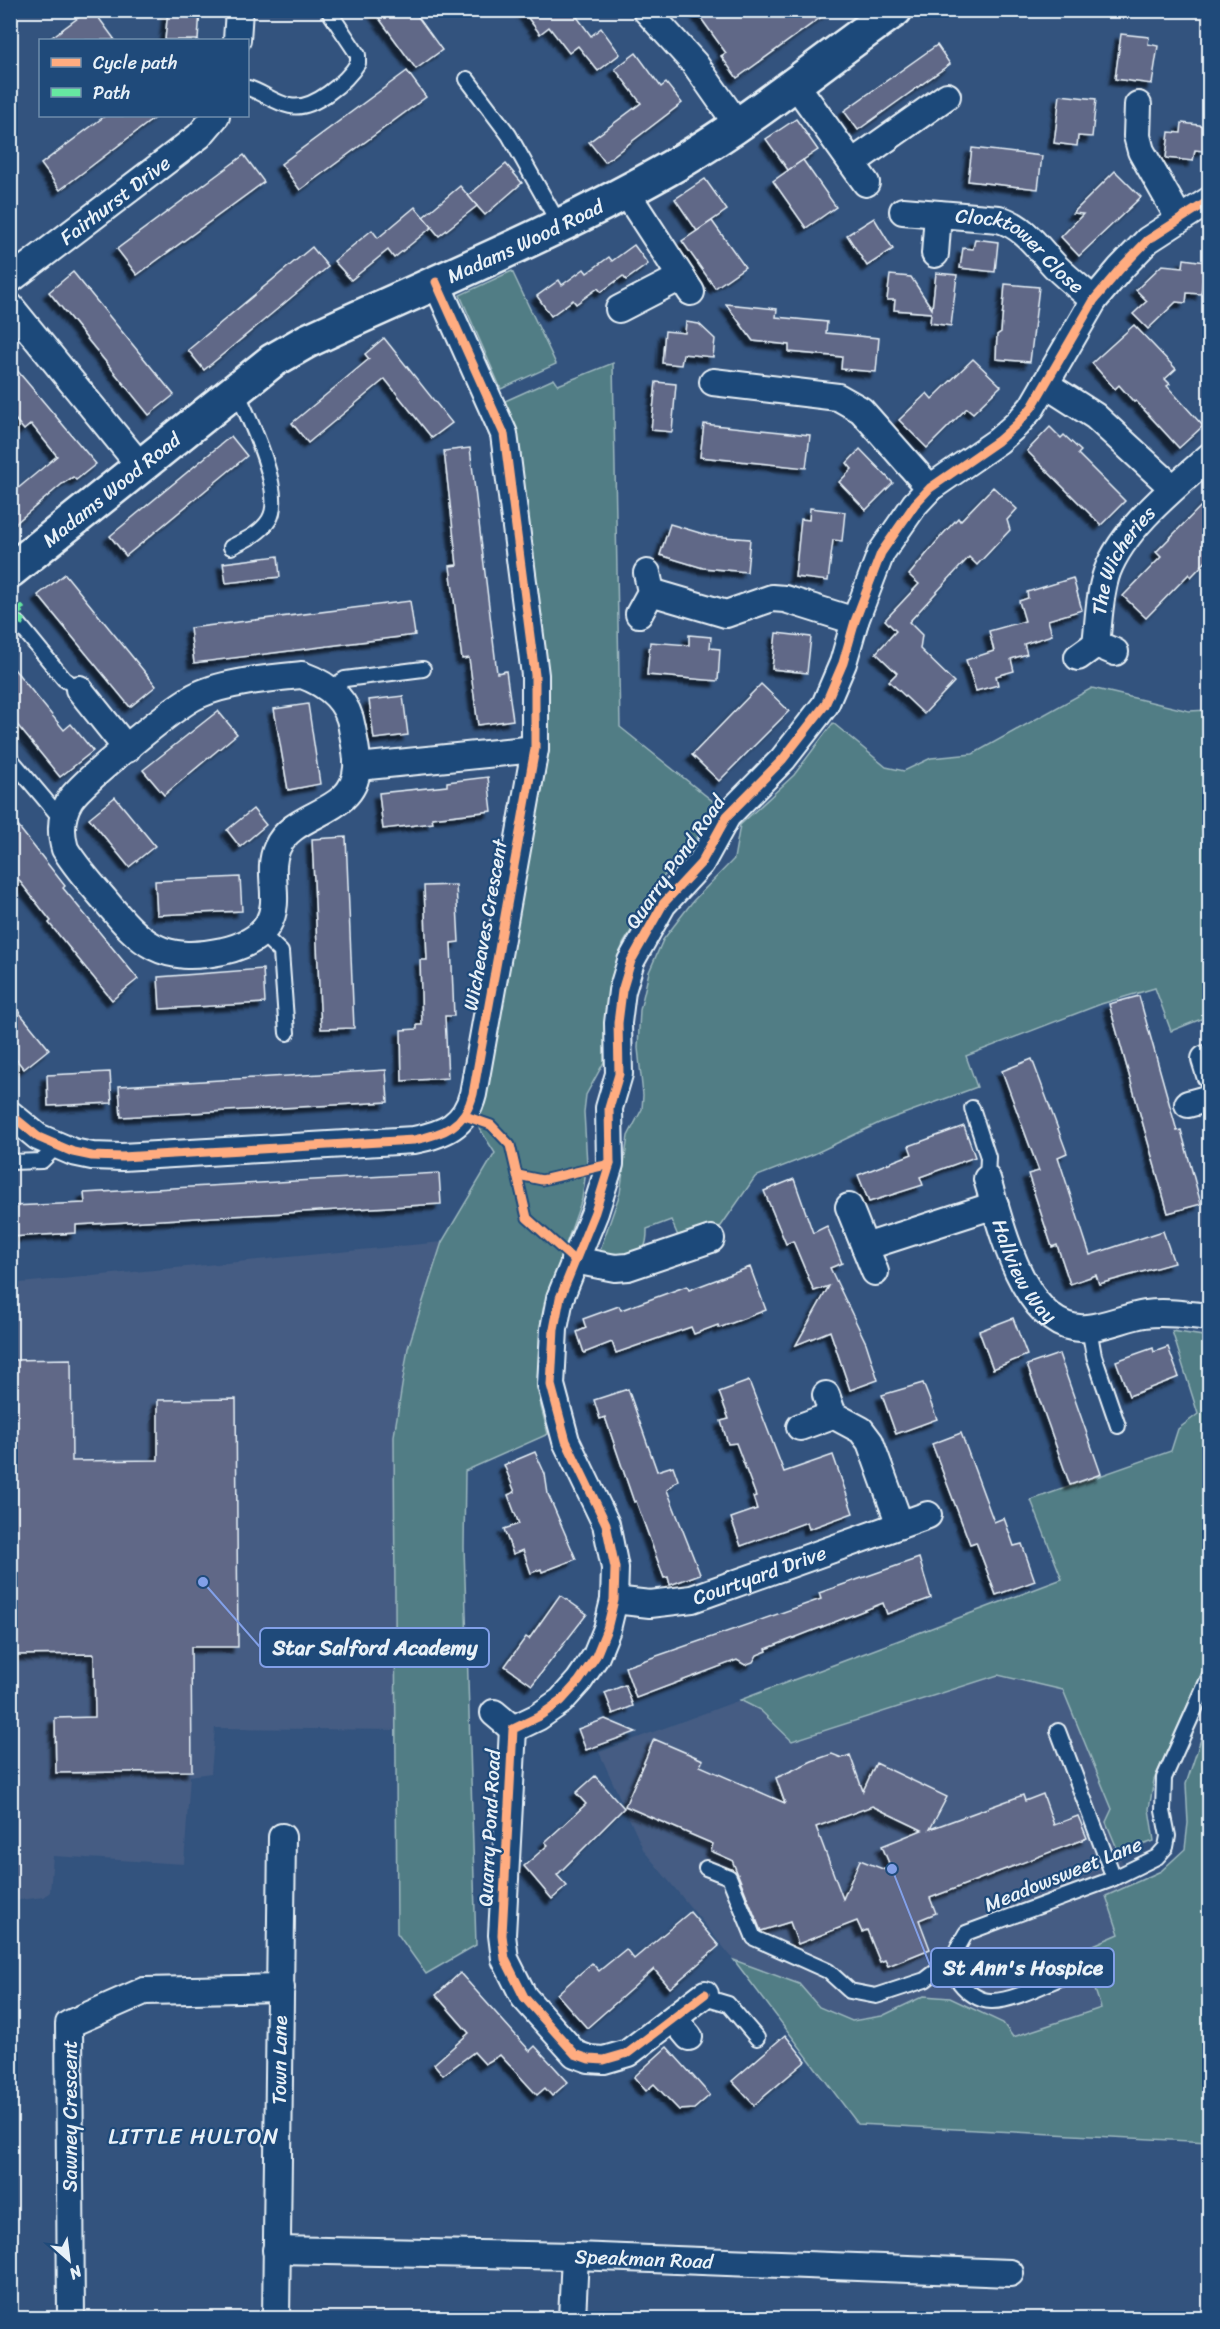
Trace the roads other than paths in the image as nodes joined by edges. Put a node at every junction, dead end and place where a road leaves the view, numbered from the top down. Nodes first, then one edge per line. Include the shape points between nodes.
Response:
1 (239, 10) edge
2 (328, 10) edge
3 (646, 10) edge
4 (895, 10) edge
5 (237, 39) edge
6 (467, 79) dead end
7 (794, 82) junction
8 (249, 88) edge
9 (947, 96) dead end
10 (1138, 105) dead end
11 (215, 117) edge
12 (737, 124) junction
13 (626, 192) junction
14 (1209, 200) edge
15 (903, 211) dead end
16 (938, 214) junction
17 (1179, 218) junction
18 (559, 224) junction
19 (935, 254) dead end
20 (10, 280) edge
21 (436, 282) junction
22 (1094, 300) junction
23 (10, 306) edge
24 (619, 309) dead end
25 (713, 382) dead end
26 (1046, 384) junction
27 (235, 388) junction
28 (1209, 456) edge
29 (141, 467) junction
30 (930, 488) junction
31 (1173, 488) junction
32 (231, 547) dead end
33 (10, 571) edge
34 (639, 614) dead end
35 (855, 621) junction
36 (19, 624) dead end
37 (1096, 651) dead end
38 (423, 669) dead end
39 (79, 689) joint
40 (329, 689) junction
41 (128, 749) junction
42 (535, 749) junction
43 (10, 758) edge
44 (358, 768) junction
45 (63, 821) junction
46 (261, 933) junction
47 (287, 1033) dead end
48 (972, 1108) dead end
49 (10, 1114) edge
50 (57, 1146) junction
51 (10, 1162) edge
52 (987, 1179) joint
53 (995, 1205) junction
54 (849, 1207) dead end
55 (711, 1239) dead end
56 (865, 1247) junction
57 (574, 1260) junction
58 (875, 1272) dead end
59 (1209, 1317) edge
60 (1089, 1328) junction
61 (1118, 1426) dead end
62 (800, 1427) dead end
63 (928, 1515) dead end
64 (900, 1525) junction
65 (614, 1600) junction
66 (1209, 1675) edge
67 (1058, 1731) dead end
68 (282, 1836) dead end
69 (706, 1868) dead end
70 (1114, 1878) junction
71 (951, 1960) junction
72 (1070, 1974) dead end
73 (281, 1988) junction
74 (703, 1995) joint
75 (757, 2038) dead end
76 (276, 2250) junction
77 (575, 2256) junction
78 (1010, 2273) dead end
79 (71, 2319) edge
80 (276, 2319) edge
81 (572, 2319) edge

1 - 5 street
2 - 8 lane via 358,55 358,63 346,78 315,101 293,107
3 - 12 street via 695,64
4 - 7 street, Madams Wood Road
6 - 18 lane via 510,135
7 - 9 street via 859,173
7 - 12 street, Madams Wood Road
10 - 17 street via 1126,138
11 - 20 street, Fairhurst Drive via 199,136
12 - 13 street, Madams Wood Road
13 - 18 street, Madams Wood Road
13 - 24 street via 686,284
14 - 17 street, Quarry Pond Road
15 - 16 street, Clocktower Close
16 - 19 street, Clocktower Close
16 - 22 street, Clocktower Close via 1012,223
17 - 22 street, Quarry Pond Road via 1149,240
18 - 21 street, Madams Wood Road
21 - 27 street, Madams Wood Road via 308,340
21 - 42 street, Wicheaves Crescent via 490,401 509,454 535,675
22 - 26 street, Quarry Pond Road
23 - 29 street
25 - 30 street via 755,376 838,397 861,410
26 - 30 street, Quarry Pond Road via 1017,424
26 - 31 street, The Wicheries via 1095,416
27 - 29 street, Madams Wood Road
27 - 32 lane via 266,460 273,498 270,518 256,534
28 - 31 street, The Wicheries
29 - 33 street, Madams Wood Road
30 - 35 street, Quarry Pond Road via 881,553
31 - 37 street, The Wicheries via 1115,554 1101,595
34 - 35 street via 649,583 726,614 772,598
35 - 57 street, Quarry Pond Road via 825,705 783,759 727,816 701,863 663,904 631,961 618,1023 619,1074 609,1108 610,1164
36 - 39 lane via 64,679
38 - 40 lane via 345,679
39 - 41 street
40 - 41 street via 302,675 212,689 183,703
40 - 44 street via 351,718
41 - 45 street via 78,790
42 - 44 street
42 - 50 street, Wicheaves Crescent via 473,1094 465,1116 455,1125 437,1135 414,1140 134,1156 92,1156
43 - 45 lane
44 - 46 street via 353,786 340,801 297,825 277,848 273,863 273,913
45 - 46 street via 61,835 73,862 135,937 149,946 180,954 211,954 245,944
46 - 47 lane via 282,952
48 - 52 lane via 988,1157
49 - 50 street, Wicheaves Crescent via 38,1137
50 - 51 lane via 42,1161
52 - 53 street, Hallview Way
53 - 56 street, Hallview Way
53 - 60 street, Hallview Way via 1029,1293 1054,1321 1077,1329
54 - 56 street
55 - 57 street via 664,1245 628,1267
56 - 58 street
57 - 65 street, Quarry Pond Road via 554,1329 551,1385 566,1442 606,1524 615,1568
59 - 60 street, Hallview Way via 1145,1314
60 - 61 lane via 1094,1356
62 - 64 street via 830,1405 861,1430 870,1442
63 - 64 street, Courtyard Drive
64 - 65 street, Courtyard Drive via 692,1599 650,1605
65 - 74 street, Quarry Pond Road via 596,1656 561,1701 538,1717 504,1721 505,1959 513,1979 537,2014 576,2054 590,2059 604,2060 628,2053 681,2028
66 - 70 lane, Meadowsweet Lane via 1164,1778 1166,1847 1157,1857
67 - 70 lane
68 - 73 street, Town Lane
69 - 71 lane via 729,1877 754,1938 828,1971 850,1990 876,1996 925,1980
70 - 71 lane, Meadowsweet Lane via 966,1933
71 - 72 lane via 953,1974 968,1992 988,2002
73 - 76 street, Town Lane
73 - 79 street, Sawney Crescent via 144,1991 69,2024
74 - 75 lane via 728,2004
76 - 77 street, Speakman Road
76 - 80 street, Town Lane
77 - 78 street, Speakman Road
77 - 81 street

